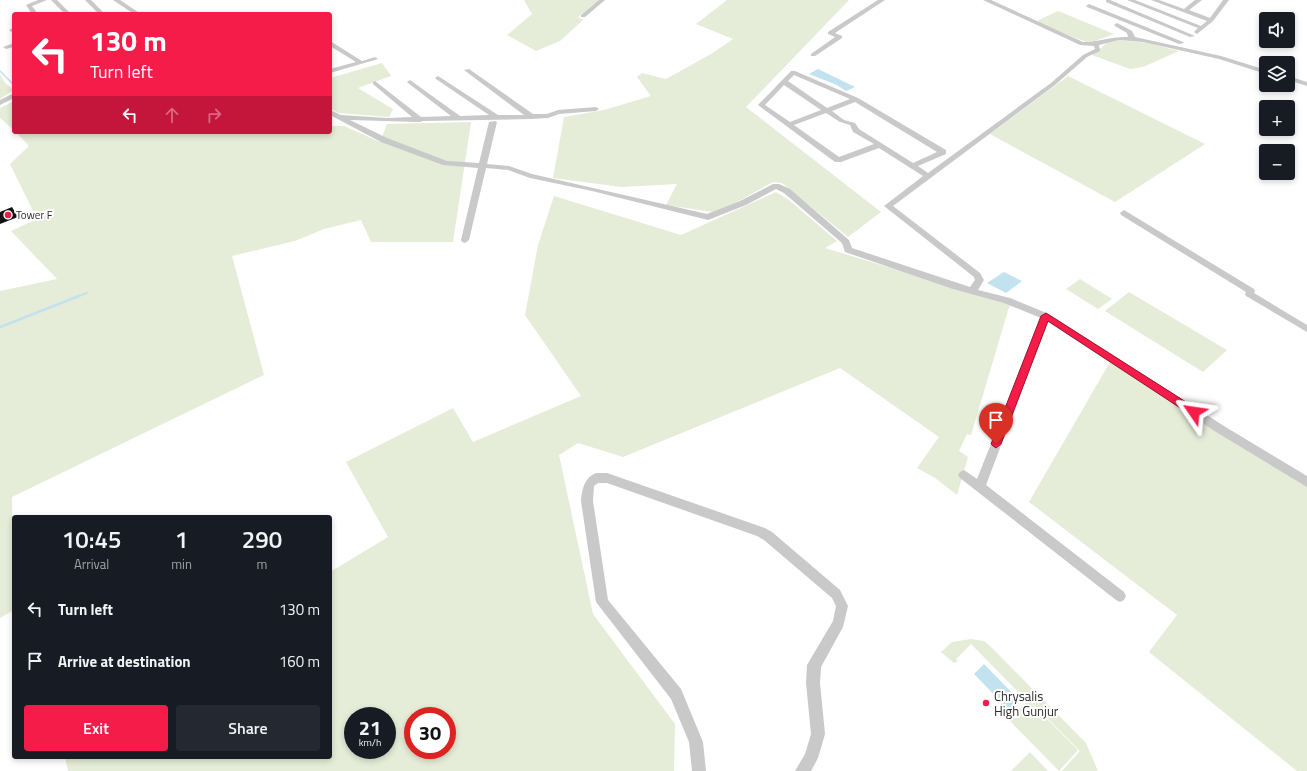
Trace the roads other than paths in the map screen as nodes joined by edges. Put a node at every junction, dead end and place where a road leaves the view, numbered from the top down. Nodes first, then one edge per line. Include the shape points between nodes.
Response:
1 (44, 0) edge
2 (54, 0) edge
3 (88, 0) edge
4 (116, 0) edge
5 (602, 0) edge
6 (882, 0) edge
7 (986, 0) edge
8 (1130, 0) edge
9 (1154, 0) edge
10 (1199, 0) edge
11 (1226, 0) edge
12 (1108, 1) dead end
13 (1164, 1) edge
14 (1089, 6) dead end
15 (1184, 11) junction
16 (34, 12) edge
17 (66, 12) edge
18 (100, 12) edge
19 (129, 12) edge
20 (583, 16) dead end
21 (1211, 20) junction
22 (1117, 25) dead end
23 (1202, 28) junction
24 (1192, 36) junction
25 (1132, 39) junction
26 (332, 44) edge
27 (1096, 44) junction
28 (1179, 45) junction
29 (12, 46) edge
30 (6, 47) dead end
31 (813, 55) dead end
32 (375, 59) dead end
33 (361, 63) junction
34 (332, 69) edge
35 (467, 70) dead end
36 (1259, 70) edge
37 (438, 78) dead end
38 (1295, 80) edge
39 (410, 82) dead end
40 (784, 82) junction
41 (376, 83) dead end
42 (1307, 84) edge
43 (12, 96) edge
44 (856, 99) junction
45 (0, 103) edge
46 (596, 109) dead end
47 (827, 110) junction
48 (336, 116) edge
49 (532, 117) junction
50 (459, 119) junction
51 (420, 120) junction
52 (496, 120) junction
53 (789, 125) junction
54 (879, 144) junction
55 (483, 166) junction
56 (912, 166) junction
57 (927, 175) junction
58 (1124, 213) dead end
59 (465, 240) dead end
60 (973, 290) junction
61 (1046, 316) junction
62 (1307, 329) edge
63 (964, 475) dead end
64 (1307, 482) edge
65 (980, 486) junction
66 (1120, 596) dead end
67 (699, 771) edge
68 (802, 771) edge

1 - 16 street via 29,5
2 - 17 street
3 - 18 street
4 - 19 street
5 - 20 street
6 - 31 street via 830,33 840,37
7 - 27 street via 1082,44
8 - 23 street
9 - 13 street
10 - 15 street
11 - 21 street
12 - 24 street
13 - 15 street
14 - 28 street
15 - 21 street
21 - 23 street
22 - 25 street via 1130,32
23 - 24 street
24 - 28 street
25 - 27 street via 1113,38
25 - 28 street
26 - 33 street
27 - 57 street via 1098,50 1085,56 958,155
28 - 36 street
29 - 30 street
32 - 33 street
33 - 34 street
35 - 49 street
37 - 52 street
38 - 42 street
39 - 50 street
40 - 44 street via 794,72
40 - 47 street
40 - 53 street via 761,104
41 - 51 street
43 - 45 street
44 - 47 street
44 - 56 street via 943,152
46 - 49 street via 563,111 548,116
47 - 53 street
47 - 54 street via 853,124 856,130
48 - 51 street via 381,122
48 - 55 street via 384,140 446,163
49 - 52 street
50 - 51 street
50 - 52 street
52 - 55 street
53 - 54 street via 838,160
54 - 56 street
55 - 59 street
55 - 60 street via 509,168 530,176 708,217 776,186 787,191 846,242 848,250 956,287
56 - 57 street
57 - 60 street via 888,206 977,275 980,280
58 - 62 street via 1251,291 1249,294
60 - 61 street
61 - 64 street
61 - 65 street
63 - 65 street
65 - 66 street
67 - 68 street via 696,742 676,694 602,602 587,501 587,487 599,476 761,532 836,594 842,606 839,623 814,664 813,683 818,734 811,758

